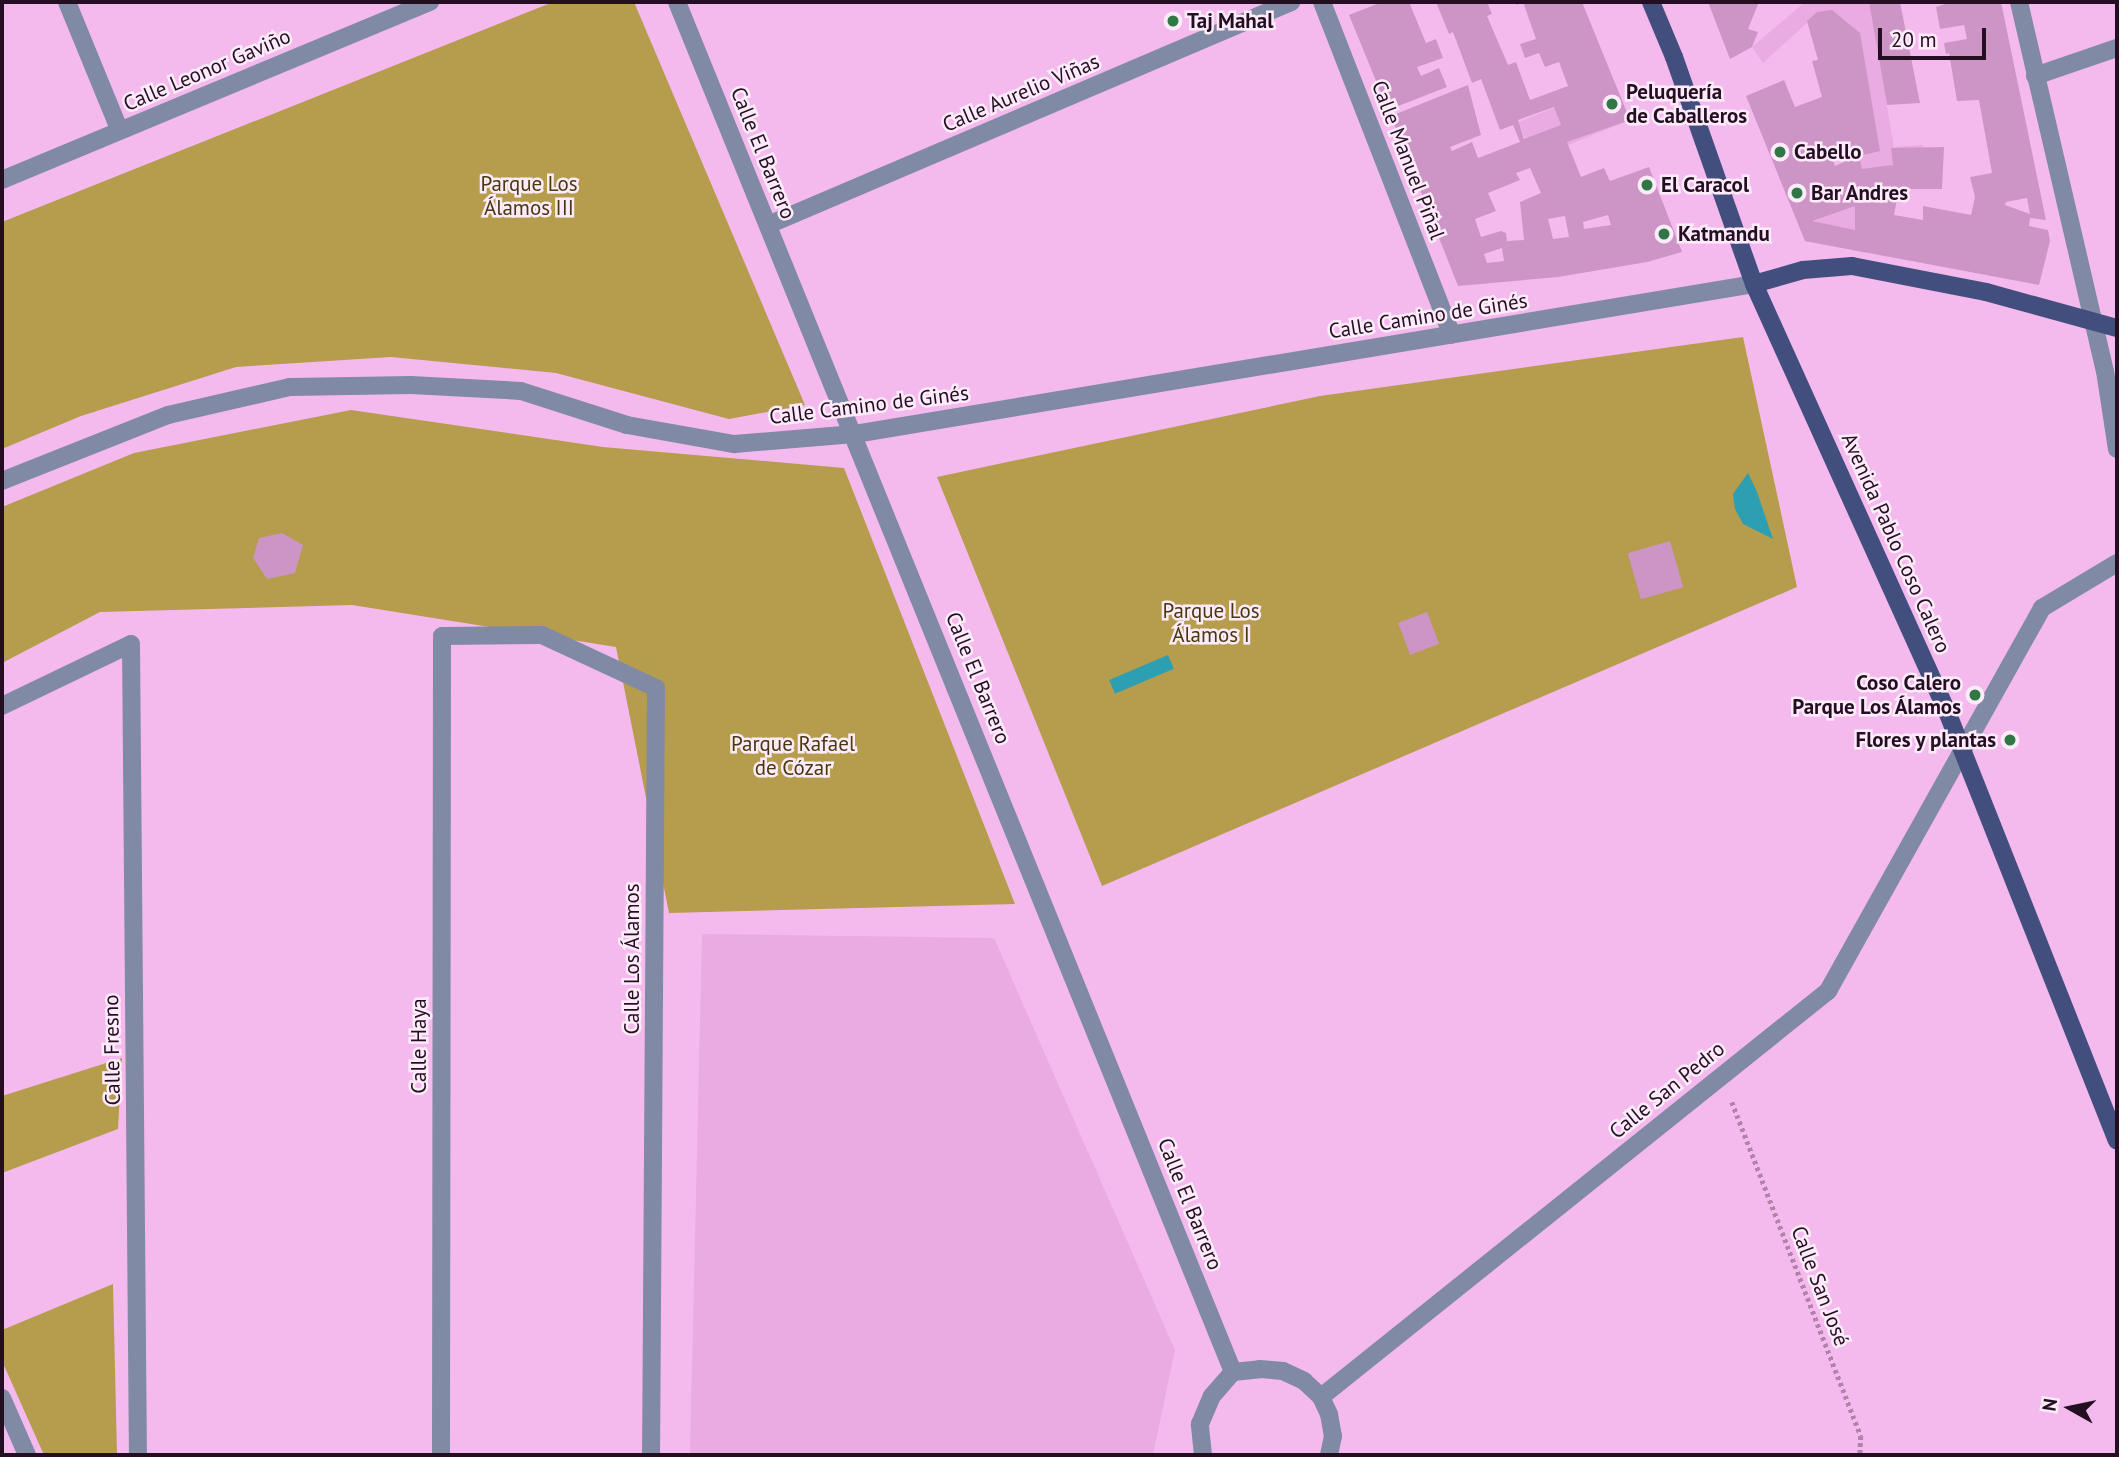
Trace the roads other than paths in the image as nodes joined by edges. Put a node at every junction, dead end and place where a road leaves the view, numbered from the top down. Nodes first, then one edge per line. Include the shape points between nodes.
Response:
1 (67, 2) edge
2 (430, 2) edge
3 (677, 2) edge
4 (1291, 2) edge
5 (1322, 2) edge
6 (1651, 2) edge
7 (2019, 2) edge
8 (2117, 48) edge
9 (2035, 76) junction
10 (120, 131) junction
11 (2, 180) edge
12 (768, 225) junction
13 (1754, 284) junction
14 (2093, 322) junction
15 (2117, 328) edge
16 (1452, 335) junction
17 (855, 434) junction
18 (2117, 449) edge
19 (2, 481) edge
20 (2117, 563) edge
21 (442, 636) joint
22 (2, 706) edge
23 (1963, 752) junction
24 (2117, 1140) edge
25 (1233, 1373) junction
26 (1321, 1397) junction
27 (2, 1398) edge
28 (27, 1455) edge
29 (138, 1455) edge
30 (441, 1455) edge
31 (651, 1455) edge
32 (1203, 1455) edge
33 (1329, 1455) edge

1 - 10 street
2 - 10 street, Calle Leonor Gaviño
3 - 12 street, Calle El Barrero
4 - 12 street, Calle Aurelio Viñas
5 - 16 street, Calle Manuel Piñal
6 - 13 main road, Avenida Pablo Coso Calero
7 - 9 street
8 - 9 street
9 - 14 street
10 - 11 street, Calle Leonor Gaviño
12 - 17 street, Calle El Barrero
13 - 14 main road via 1803,270 1852,266 1986,292
13 - 16 street, Calle Camino de Ginés
13 - 23 main road, Avenida Pablo Coso Calero
14 - 15 main road
14 - 18 street
16 - 17 street, Calle Camino de Ginés
17 - 19 street, Calle Camino de Ginés via 734,444 627,425 521,391 411,385 290,387 168,415
17 - 25 street, Calle El Barrero
20 - 23 street, Calle San Pedro via 2042,608
21 - 30 street, Calle Haya
21 - 31 street, Calle Los Álamos via 542,635 656,688
22 - 29 street, Calle Fresno via 131,643
23 - 24 main road, Avenida Pablo Coso Calero
23 - 26 street, Calle San Pedro via 1828,991
25 - 26 street via 1283,1371 1304,1381
25 - 32 street via 1212,1396 1200,1424
26 - 33 street via 1333,1436
27 - 28 street

